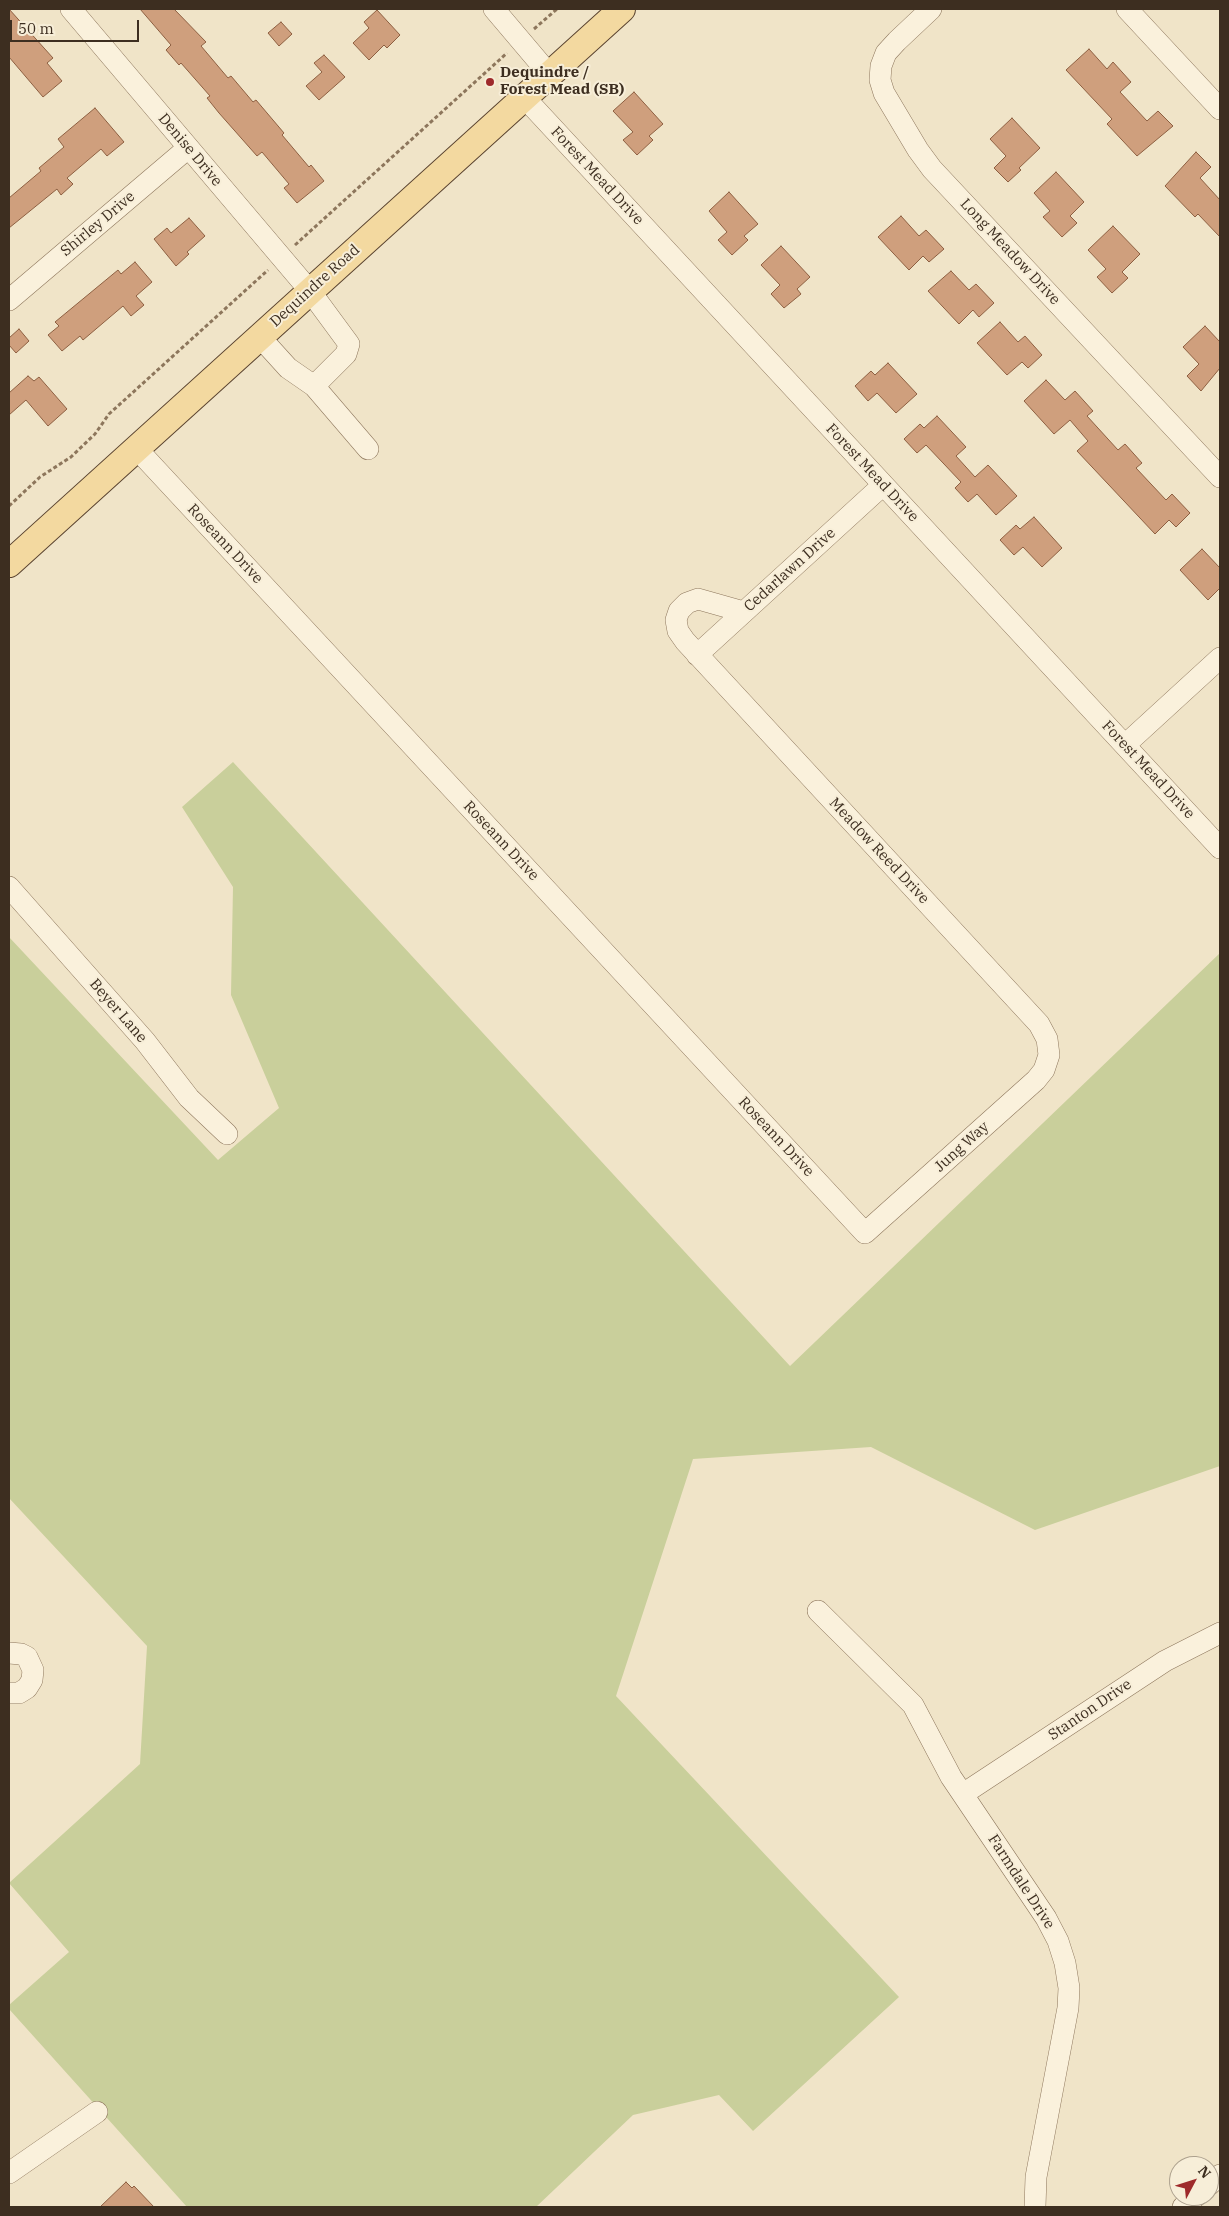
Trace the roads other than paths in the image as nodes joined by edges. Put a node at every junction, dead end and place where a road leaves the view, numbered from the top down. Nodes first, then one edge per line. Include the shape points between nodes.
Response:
1 (71, 9) edge
2 (494, 9) edge
3 (622, 9) edge
4 (931, 9) edge
5 (1127, 9) edge
6 (549, 74) junction
7 (524, 97) junction
8 (1220, 109) edge
9 (188, 148) junction
10 (310, 291) junction
11 (9, 300) edge
12 (260, 336) junction
13 (314, 386) junction
14 (136, 448) junction
15 (368, 449) dead end
16 (1220, 477) edge
17 (884, 484) junction
18 (9, 564) edge
19 (744, 612) junction
20 (697, 655) junction
21 (1220, 658) edge
22 (1125, 745) junction
23 (1220, 848) edge
24 (9, 887) edge
25 (1049, 1055) joint
26 (227, 1134) dead end
27 (866, 1234) joint
28 (818, 1611) dead end
29 (1220, 1633) edge
30 (9, 1653) edge
31 (9, 1693) edge
32 (963, 1794) junction
33 (97, 2112) dead end
34 (9, 2173) edge
35 (1035, 2207) edge

1 - 9 street, Denise Drive
2 - 6 street
3 - 6 main road, Dequindre Road
4 - 16 street, Long Meadow Drive via 886,53 881,66 884,94 912,142 932,169
5 - 8 street
6 - 7 main road, Dequindre Road
7 - 10 main road, Dequindre Road
7 - 17 street, Forest Mead Drive
9 - 10 street, Denise Drive
9 - 11 street, Shirley Drive
10 - 12 main road, Dequindre Road
10 - 13 street, Denise Drive via 350,344 346,354
12 - 13 street via 288,368
12 - 14 main road, Dequindre Road
13 - 15 street
14 - 18 main road, Dequindre Road
14 - 27 street, Roseann Drive
17 - 19 street, Cedarlawn Drive
17 - 22 street, Forest Mead Drive
19 - 20 street, Cedarlawn Drive
19 - 20 street, Meadow Reed Drive via 698,599 687,603 676,620 685,641
20 - 25 street, Meadow Reed Drive via 1039,1024 1047,1039
21 - 22 street
22 - 23 street, Forest Mead Drive
24 - 26 street, Beyer Lane via 144,1041 189,1098
25 - 27 street, Jung Way via 1036,1080
28 - 32 street, Farmdale Drive via 912,1705
29 - 32 street, Stanton Drive via 1148,1671
30 - 31 street via 26,1657 34,1670 28,1688
32 - 35 street, Farmdale Drive via 1046,1918 1065,1963 1068,2008 1036,2177
33 - 34 street

